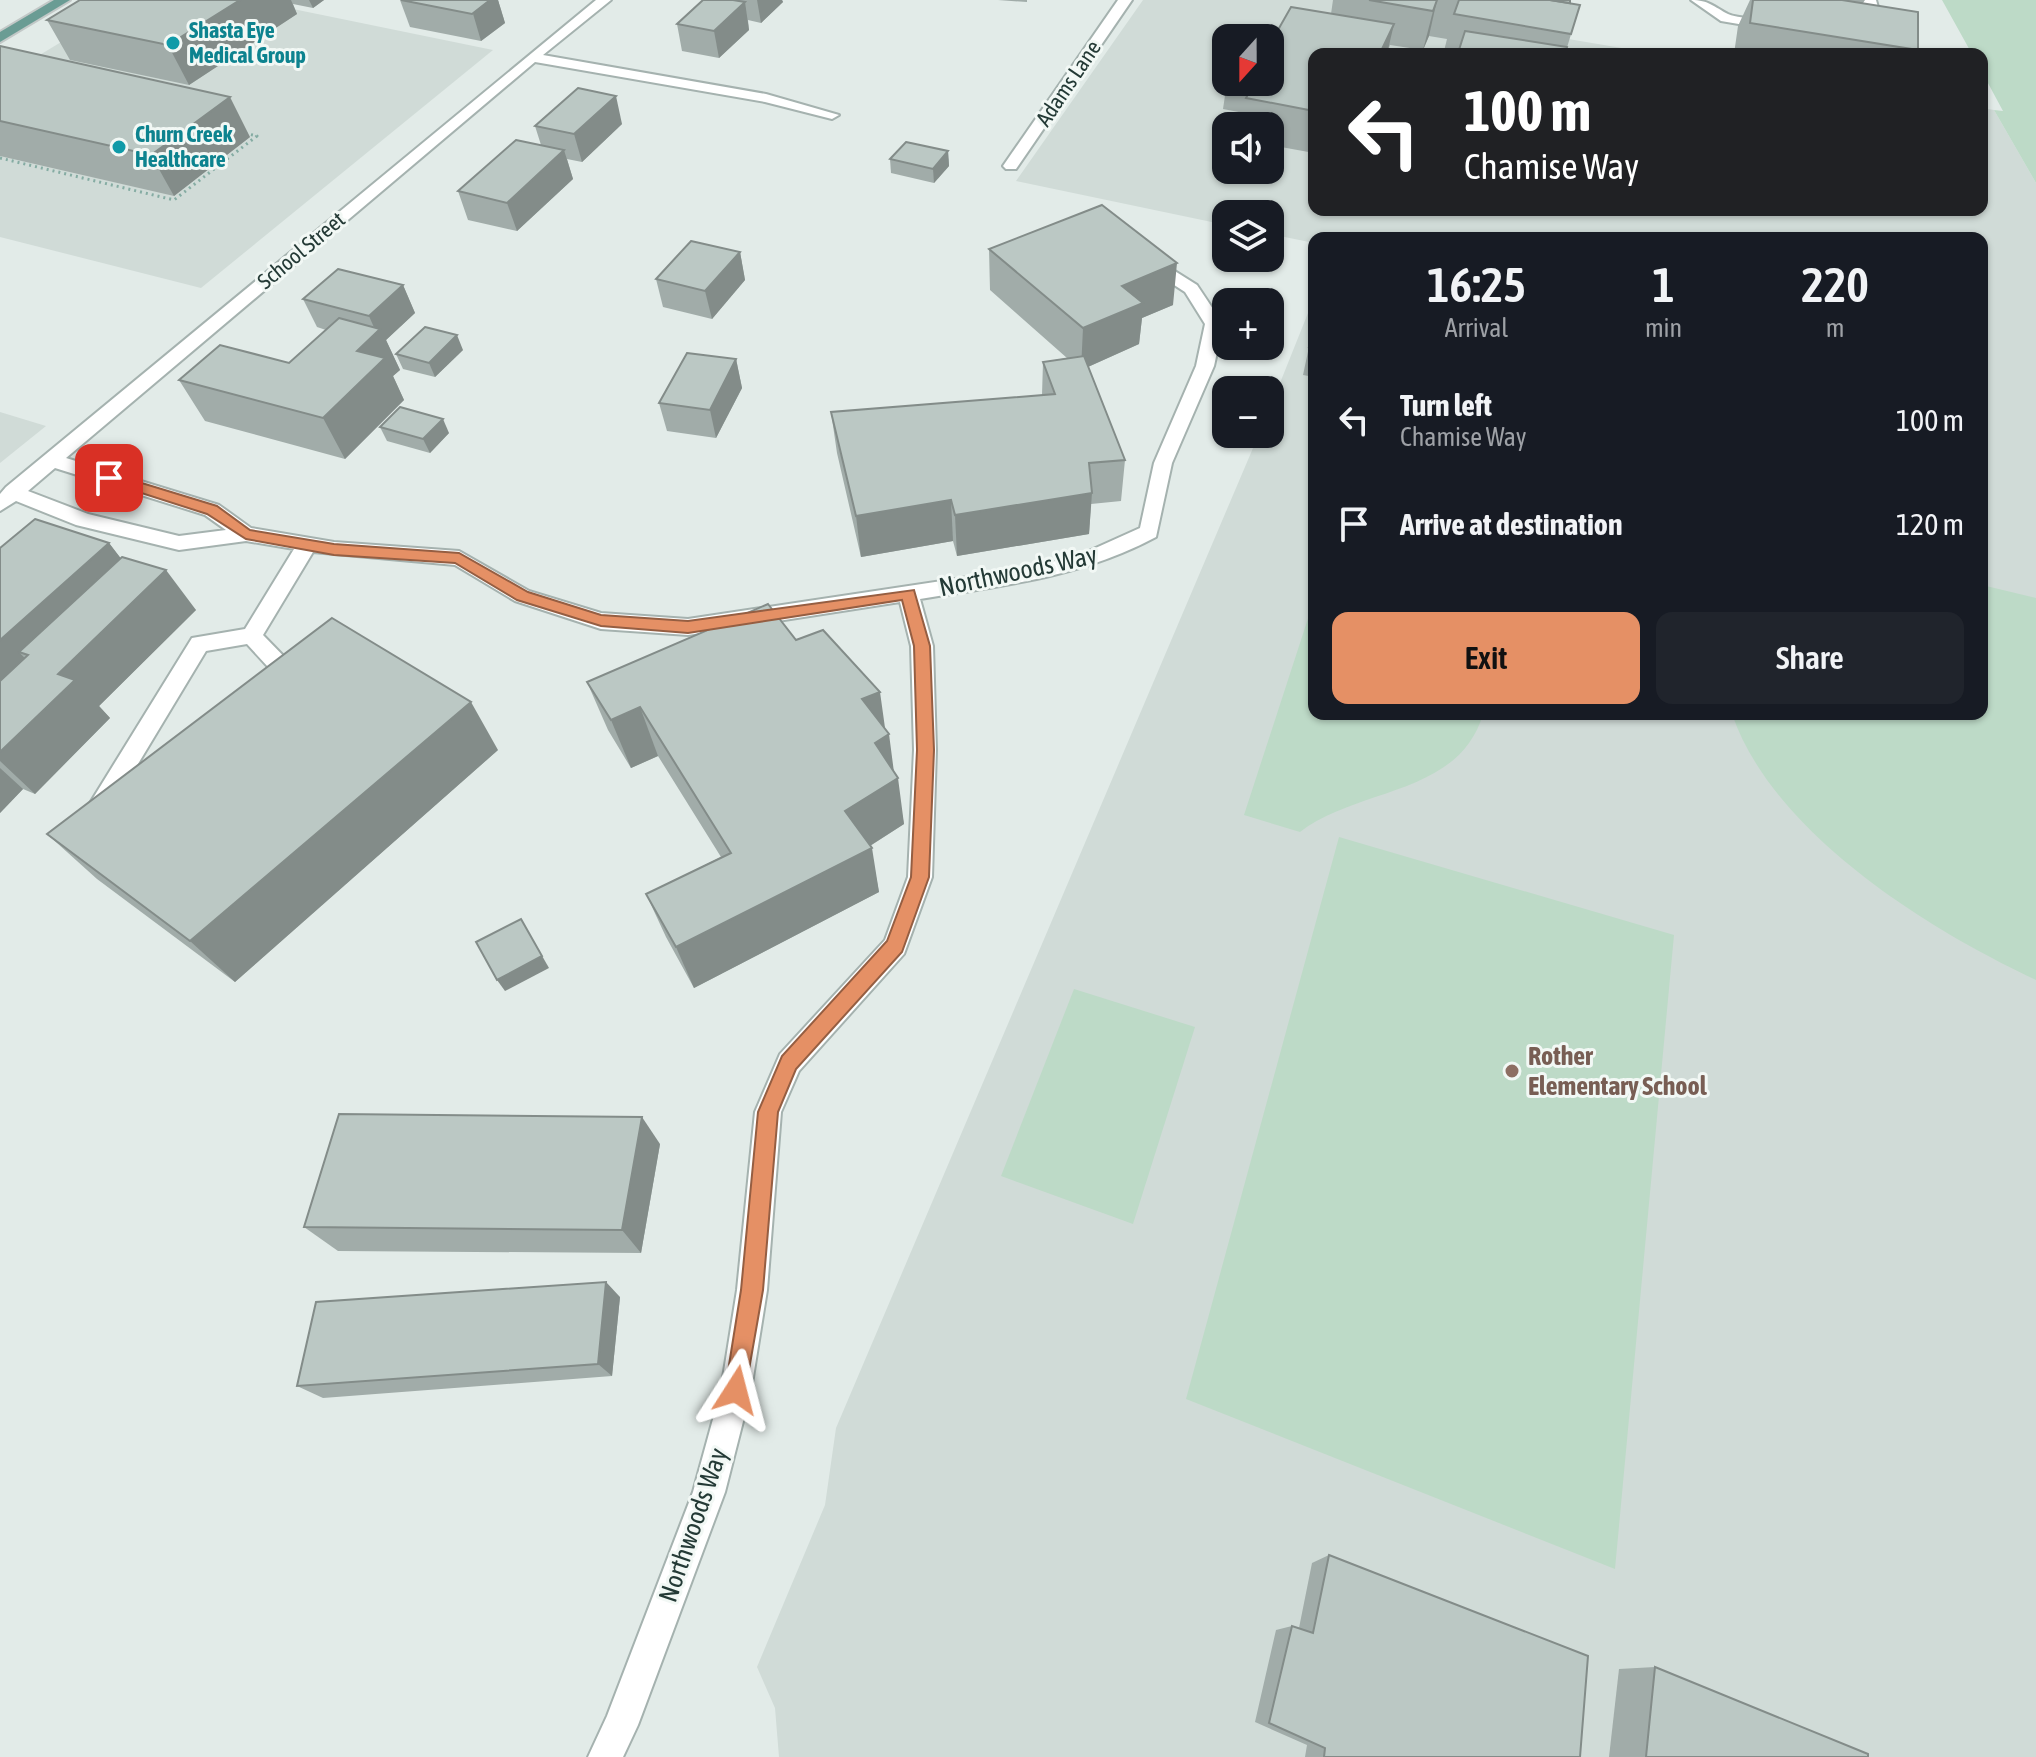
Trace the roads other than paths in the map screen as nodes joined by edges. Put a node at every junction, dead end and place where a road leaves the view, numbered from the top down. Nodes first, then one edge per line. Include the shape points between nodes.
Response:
1 (63, 0) edge
2 (604, 0) edge
3 (1125, 0) edge
4 (1698, 0) edge
5 (1869, 0) edge
6 (1788, 28) edge
7 (0, 38) edge
8 (1865, 40) edge
9 (532, 57) junction
10 (832, 115) dead end
11 (1011, 166) dead end
12 (1131, 250) edge
13 (51, 460) junction
14 (7, 498) edge
15 (246, 534) junction
16 (307, 545) junction
17 (908, 594) junction
18 (252, 636) junction
19 (268, 698) edge
20 (140, 788) edge
21 (605, 1757) edge

1 - 7 main road
2 - 9 street, School Street
3 - 11 street, Adams Lane
4 - 6 street via 1726,18
5 - 8 street via 1886,43
9 - 10 street via 766,98
9 - 13 street, School Street
12 - 17 street, Northwoods Way via 1191,289 1214,324 1205,366 1163,463 1149,532 1085,561
13 - 14 street, School Street
13 - 15 street via 212,510
14 - 15 street via 179,543
15 - 16 street
16 - 17 street via 459,558 522,596 601,621 688,627
16 - 18 street
17 - 21 street, Northwoods Way via 922,646 920,877 895,946 789,1063 768,1112 752,1290 736,1390 709,1492
18 - 19 street via 293,680
18 - 20 street via 199,644 89,824

